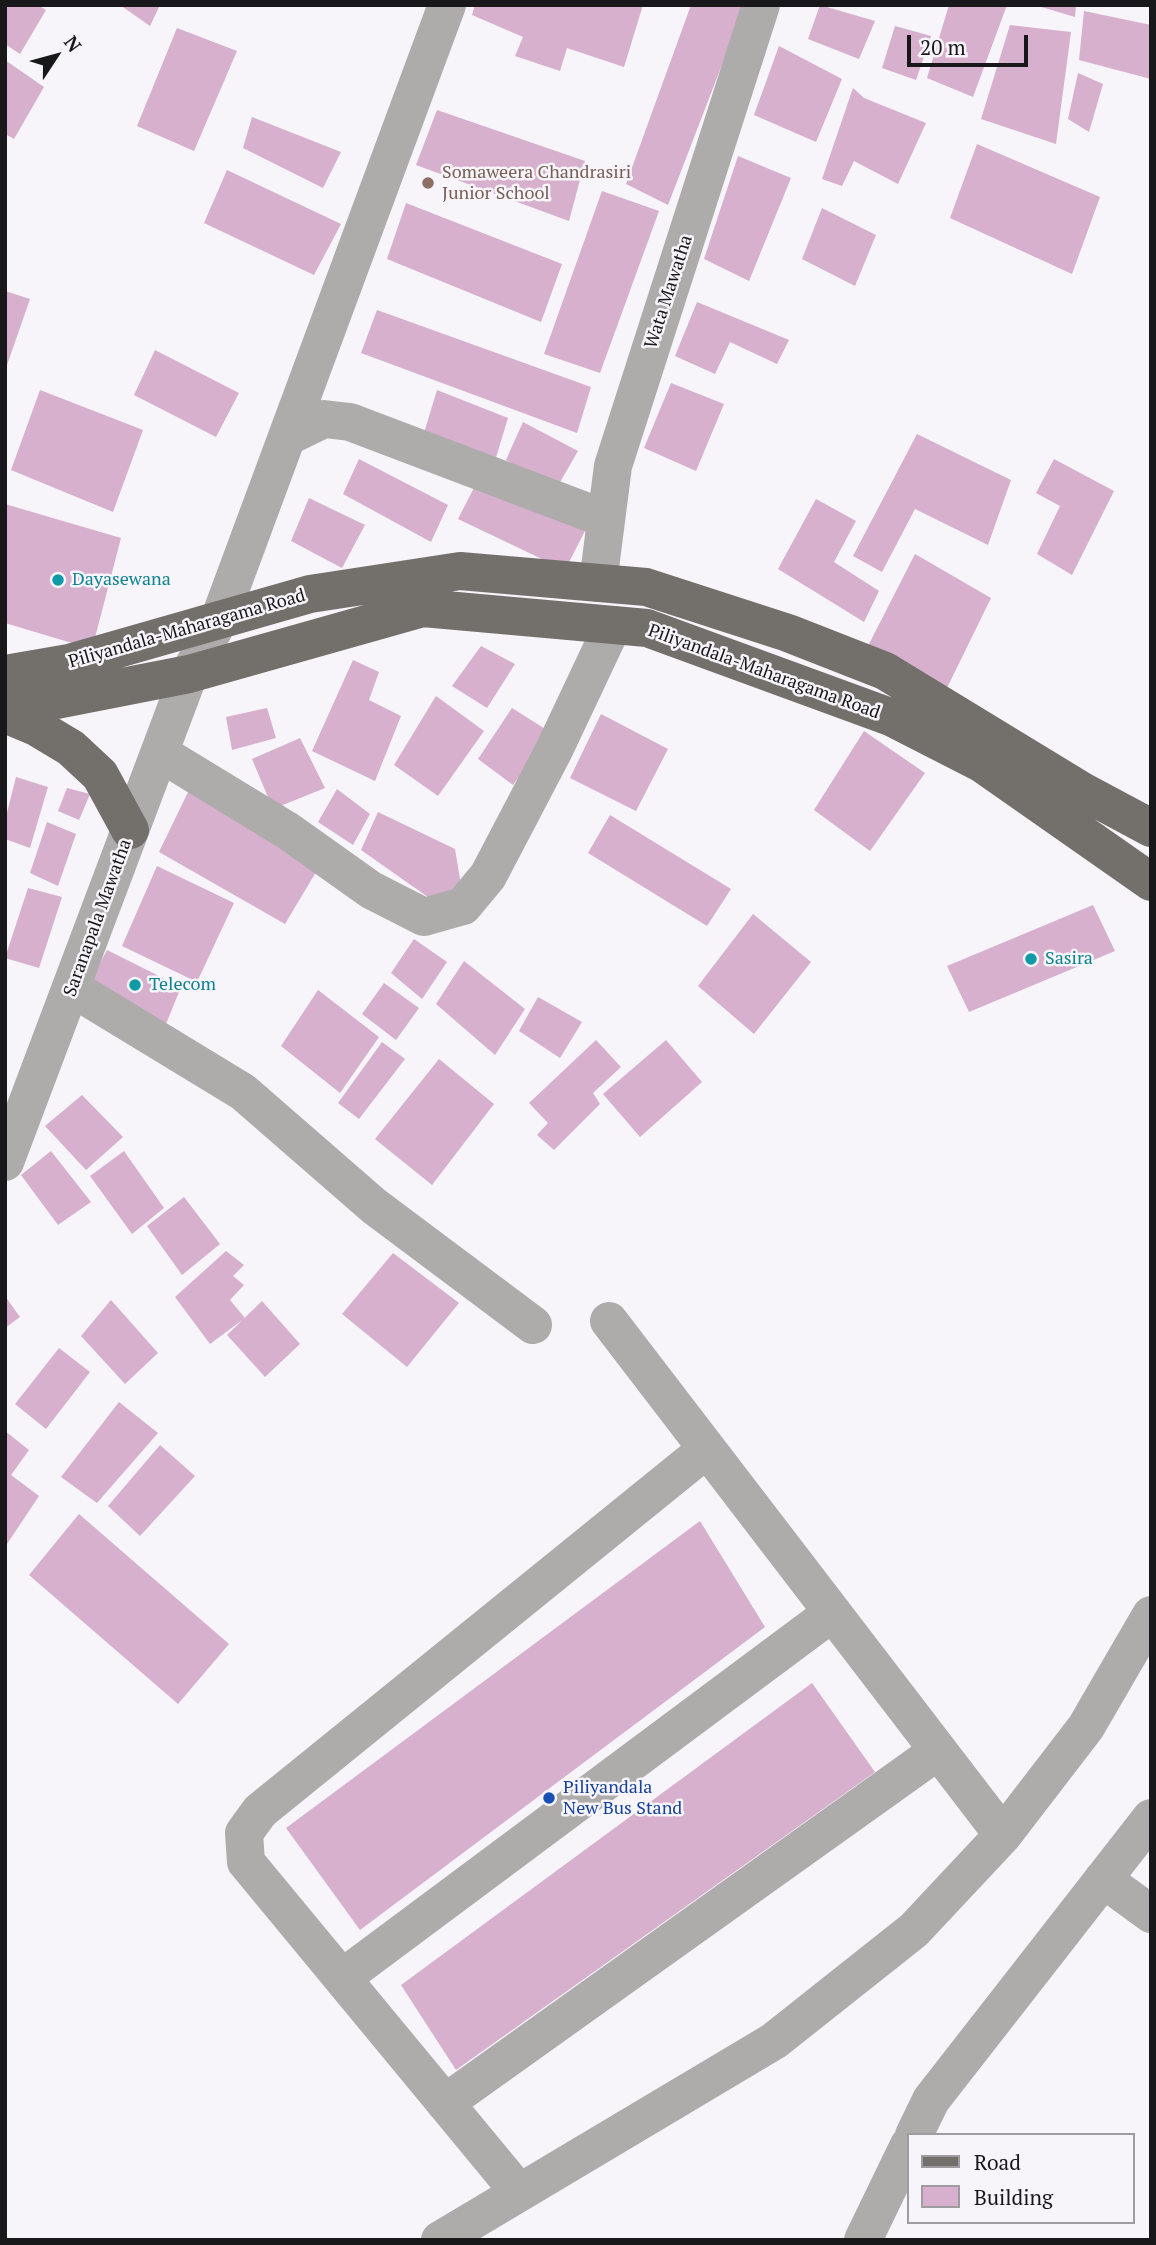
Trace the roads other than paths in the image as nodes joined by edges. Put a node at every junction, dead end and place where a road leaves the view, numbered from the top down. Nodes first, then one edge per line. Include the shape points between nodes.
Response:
1 (447, 5) edge
2 (761, 5) edge
3 (286, 437) junction
4 (606, 519) junction
5 (598, 583) junction
6 (219, 620) junction
7 (613, 625) junction
8 (5, 674) edge
9 (189, 674) junction
10 (5, 712) edge
11 (160, 753) junction
12 (1151, 828) edge
13 (130, 830) junction
14 (1151, 883) edge
15 (72, 988) junction
16 (5, 1162) edge
17 (609, 1321) dead end
18 (533, 1325) dead end
19 (707, 1449) junction
20 (832, 1614) junction
21 (1151, 1615) edge
22 (938, 1751) junction
23 (1151, 1818) edge
24 (1003, 1835) junction
25 (1103, 1879) junction
26 (1151, 1913) edge
27 (342, 1978) junction
28 (445, 2102) junction
29 (916, 2133) edge
30 (908, 2148) edge
31 (518, 2191) junction
32 (439, 2240) edge
33 (863, 2240) edge

1 - 3 street, Saranapala Mawatha
2 - 4 street, Wata Mawatha via 613,466
3 - 4 street via 324,419 350,422
3 - 6 street, Saranapala Mawatha
4 - 5 street, Wata Mawatha
5 - 6 main road, Piliyandala-Maharagama Road via 460,571 310,594
5 - 12 main road, Piliyandala-Maharagama Road via 646,587 788,633 885,671
6 - 8 main road, Piliyandala-Maharagama Road via 69,663
6 - 9 street, Saranapala Mawatha
7 - 9 main road, Piliyandala-Maharagama Road via 423,608
7 - 11 street via 488,876 463,906 424,917 371,890 288,831
7 - 14 main road, Piliyandala-Maharagama Road via 648,628 893,718 981,763
9 - 10 main road, Piliyandala-Maharagama Road
9 - 11 street, Saranapala Mawatha
10 - 13 main road via 71,748 100,775
11 - 13 street, Saranapala Mawatha
13 - 15 street, Saranapala Mawatha
15 - 16 street, Saranapala Mawatha
15 - 18 street via 243,1092 374,1206
17 - 19 street
19 - 20 street
19 - 27 street via 260,1811 244,1833 246,1862
20 - 22 street
20 - 27 street
21 - 24 street via 1086,1727
22 - 24 street
22 - 28 street
23 - 25 street
24 - 31 street via 914,1930 774,2041
25 - 26 street
25 - 29 street via 931,2101
27 - 28 street
28 - 31 street
30 - 33 street
31 - 32 street

